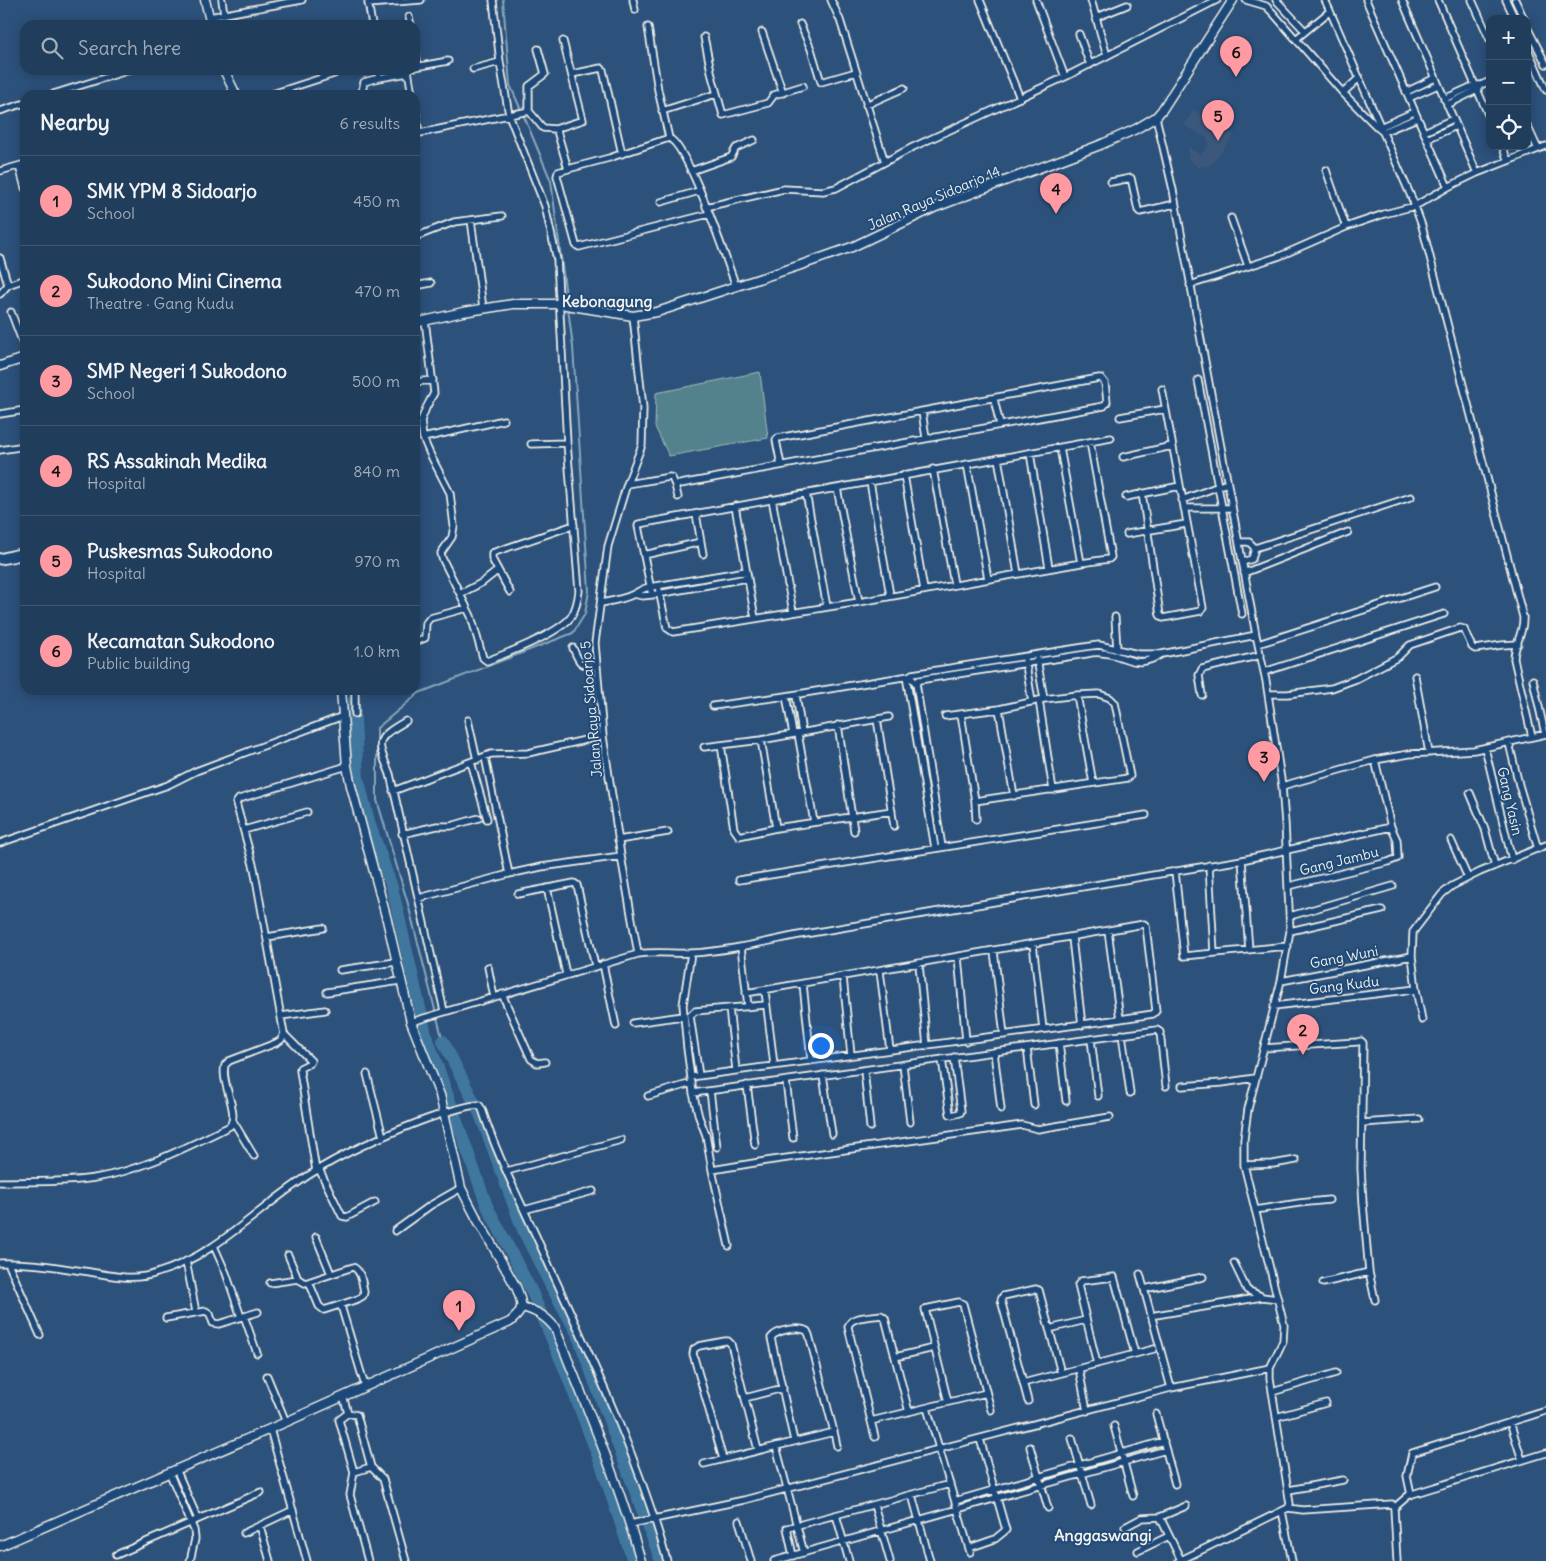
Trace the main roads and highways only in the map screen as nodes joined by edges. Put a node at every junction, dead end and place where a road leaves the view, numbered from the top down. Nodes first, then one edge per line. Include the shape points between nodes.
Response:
1 (205, 0) edge
2 (1232, 0) edge
3 (210, 20) edge
4 (226, 75) edge
5 (234, 90) edge
6 (420, 322) edge
7 (20, 360) edge
8 (0, 366) edge
9 (341, 695) edge
10 (522, 1307) junction
11 (0, 1546) edge
12 (641, 1561) edge

1 - 3 main road
2 - 6 main road, Jalan Raya Sidoarjo 14 via 1156,117 1125,136 936,207 852,247 657,312 633,316 562,305 513,304
4 - 5 main road
7 - 8 main road
9 - 10 main road via 347,766 412,1022 448,1112 461,1188 516,1287
10 - 11 main road via 510,1322
10 - 12 main road via 535,1310 552,1325 634,1523

